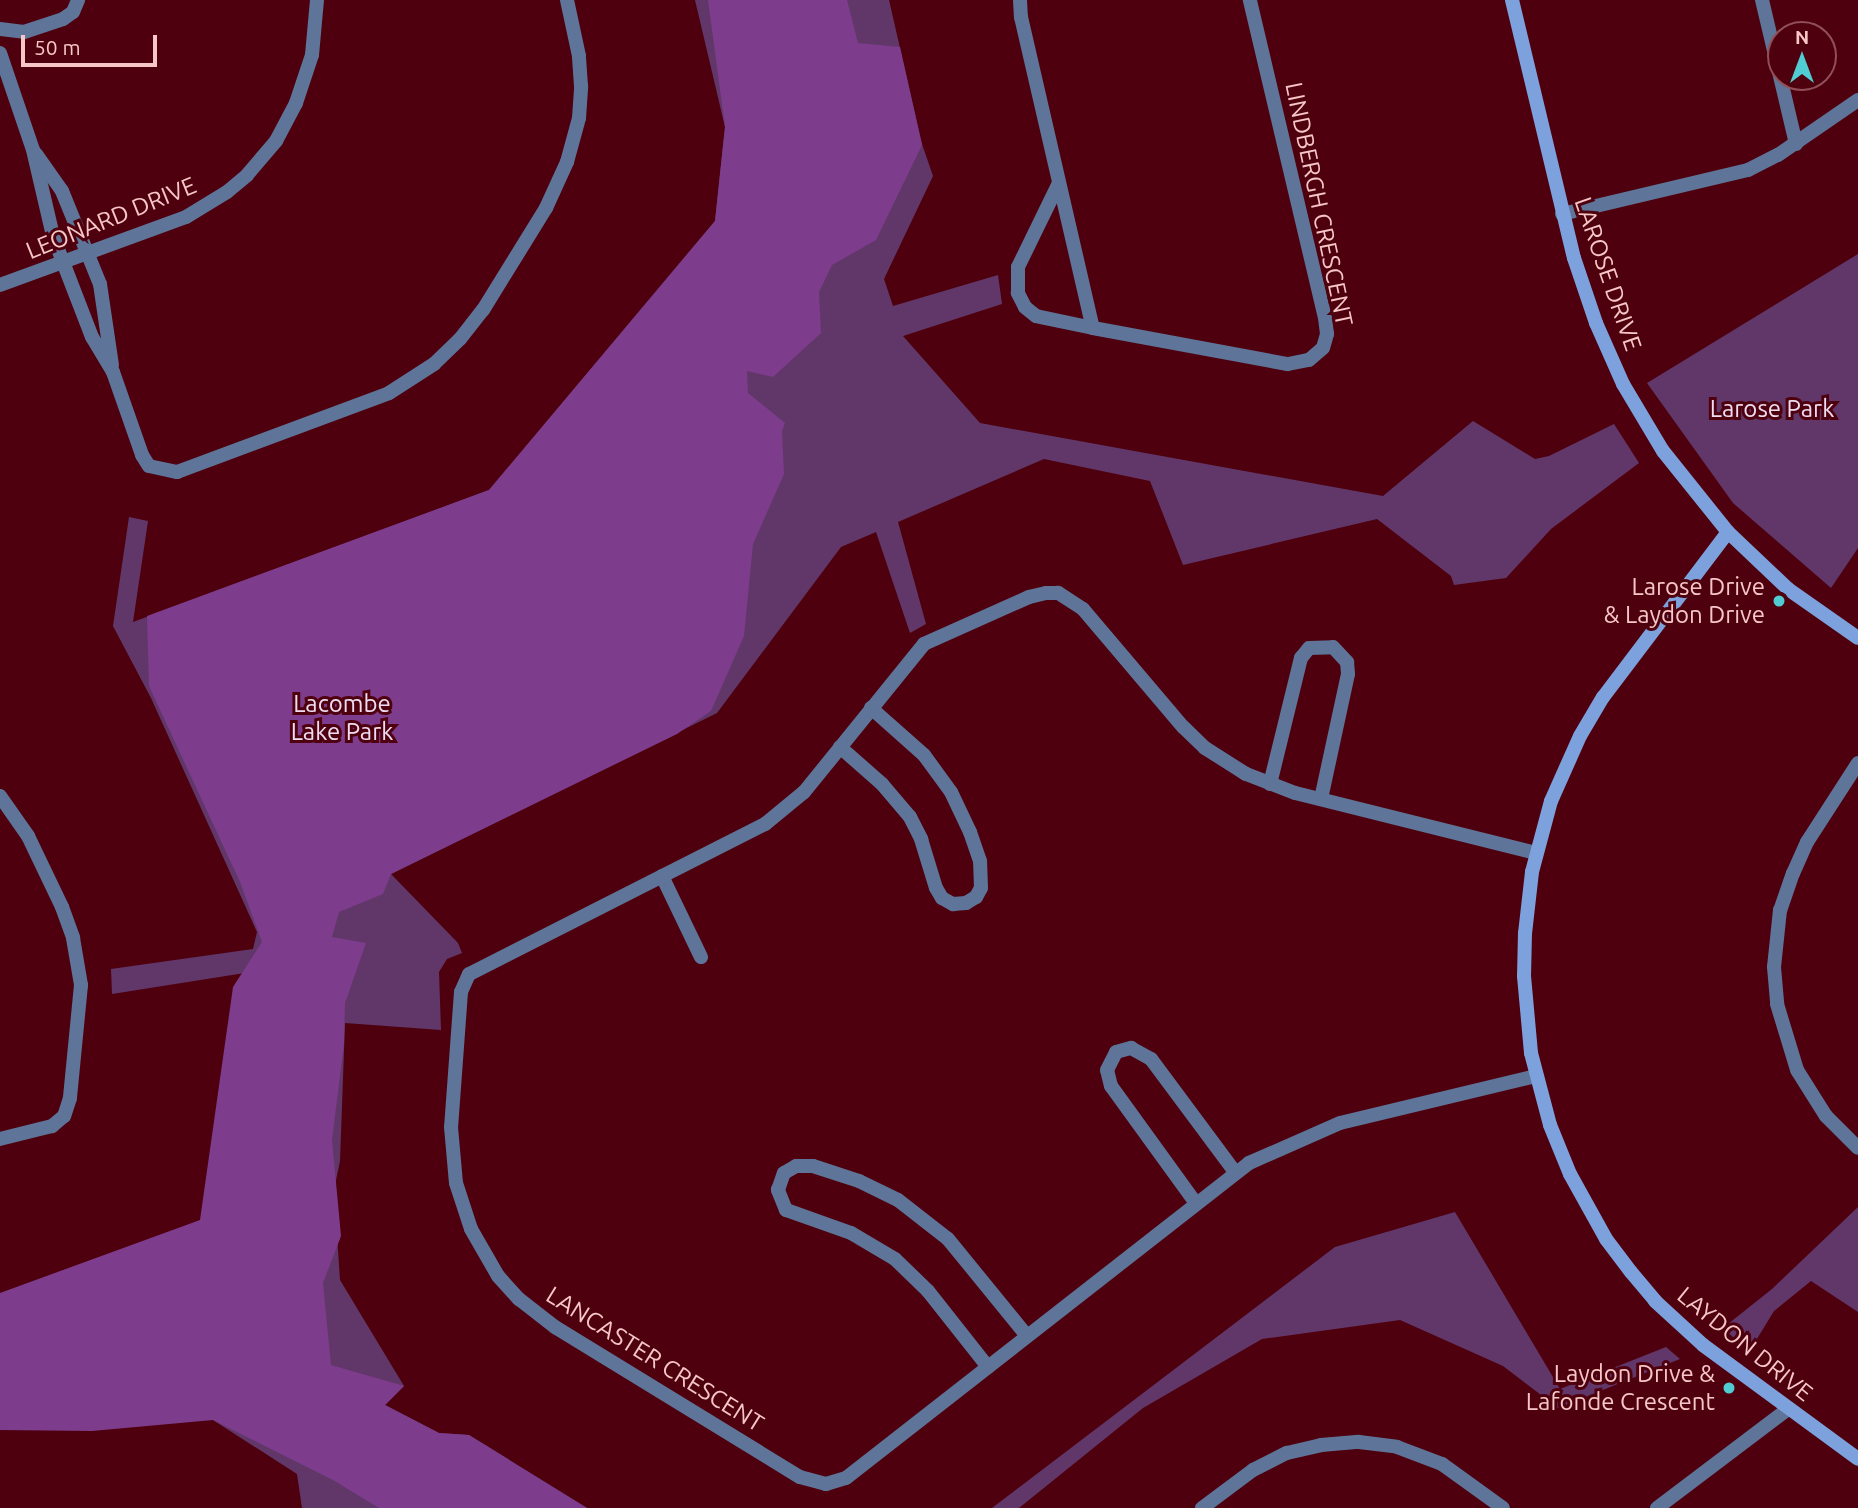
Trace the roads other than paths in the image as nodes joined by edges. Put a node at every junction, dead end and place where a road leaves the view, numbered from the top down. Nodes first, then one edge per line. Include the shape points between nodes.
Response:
1 (78, 0) edge
2 (317, 0) edge
3 (567, 0) edge
4 (1020, 0) edge
5 (1250, 0) edge
6 (1512, 0) edge
7 (1762, 0) edge
8 (1, 34) edge
9 (0, 53) edge
10 (1858, 100) edge
11 (1796, 144) junction
12 (33, 150) junction
13 (1059, 183) junction
14 (1562, 214) junction
15 (89, 253) junction
16 (63, 263) junction
17 (0, 285) edge
18 (1093, 328) junction
19 (113, 372) junction
20 (1728, 532) junction
21 (1858, 638) edge
22 (871, 708) junction
23 (840, 747) junction
24 (1858, 763) edge
25 (1270, 784) junction
26 (1321, 799) junction
27 (1, 800) edge
28 (1536, 853) junction
29 (662, 876) junction
30 (701, 957) dead end
31 (1536, 1076) junction
32 (0, 1139) edge
33 (1858, 1148) edge
34 (1235, 1172) junction
35 (1195, 1202) junction
36 (1027, 1335) junction
37 (988, 1367) junction
38 (1788, 1409) junction
39 (1858, 1459) edge
40 (1202, 1508) edge
41 (1503, 1508) edge
42 (1657, 1508) edge

1 - 8 street via 73,12 63,19 34,30
2 - 15 street, LEONARD DRIVE via 307,76 287,123 263,158 227,192 186,217
3 - 19 street via 581,86 579,118 564,172 483,310 434,364 370,401 177,472 149,467 144,461
4 - 13 street
5 - 18 street, LINDBERGH CRESCENT via 1325,318 1323,348 1309,360 1288,363
6 - 14 street, LAROSE DRIVE
7 - 11 street
9 - 12 street
10 - 11 street
11 - 14 street via 1730,176
12 - 15 street via 62,191
12 - 16 street
13 - 18 street
13 - 18 street, LINDBERGH CRESCENT via 1018,268 1018,293 1035,316
14 - 20 street, LAROSE DRIVE via 1596,323 1623,383 1663,451
15 - 16 street, LEONARD DRIVE
15 - 19 street via 102,289
16 - 17 street, LEONARD DRIVE
16 - 19 street via 92,337
20 - 21 street, LAROSE DRIVE via 1788,589
20 - 28 street, LAYDON DRIVE via 1591,717 1560,780
22 - 23 street, LANCASTER CRESCENT
22 - 23 street via 924,755 951,792 979,861 981,888 976,897 953,904 942,898 909,817 882,784
22 - 25 street, LANCASTER CRESCENT via 924,644 1029,597 1058,593 1083,609 1205,748
23 - 29 street, LANCASTER CRESCENT via 780,814
24 - 33 street via 1807,842 1793,873 1778,920 1774,967 1777,1004 1797,1070 1826,1116
25 - 26 street, LANCASTER CRESCENT
25 - 26 street via 1301,658 1309,648 1333,647 1347,662 1348,674
26 - 28 street, LANCASTER CRESCENT
27 - 32 street via 43,862 73,937 81,985 74,1071 64,1116 52,1126
28 - 31 street, LAYDON DRIVE via 1527,907 1524,976
29 - 30 street
29 - 37 street, LANCASTER CRESCENT via 483,966 464,980 453,1156 462,1203 485,1255 519,1298 555,1327 810,1481 826,1484 846,1478
31 - 34 street, LANCASTER CRESCENT via 1340,1123
31 - 38 street, LAYDON DRIVE via 1570,1174 1631,1272 1682,1327
34 - 35 street, LANCASTER CRESCENT
34 - 35 street via 1151,1059 1131,1048 1116,1052 1107,1070 1111,1086
35 - 36 street, LANCASTER CRESCENT
36 - 37 street, LANCASTER CRESCENT
36 - 37 street via 954,1246 905,1205 859,1181 813,1167 796,1166 784,1173 778,1189 786,1210 851,1233 895,1259 928,1291
38 - 39 street, LAYDON DRIVE
38 - 42 street
40 - 41 street via 1237,1480 1279,1457 1321,1445 1359,1441 1397,1447 1443,1464

